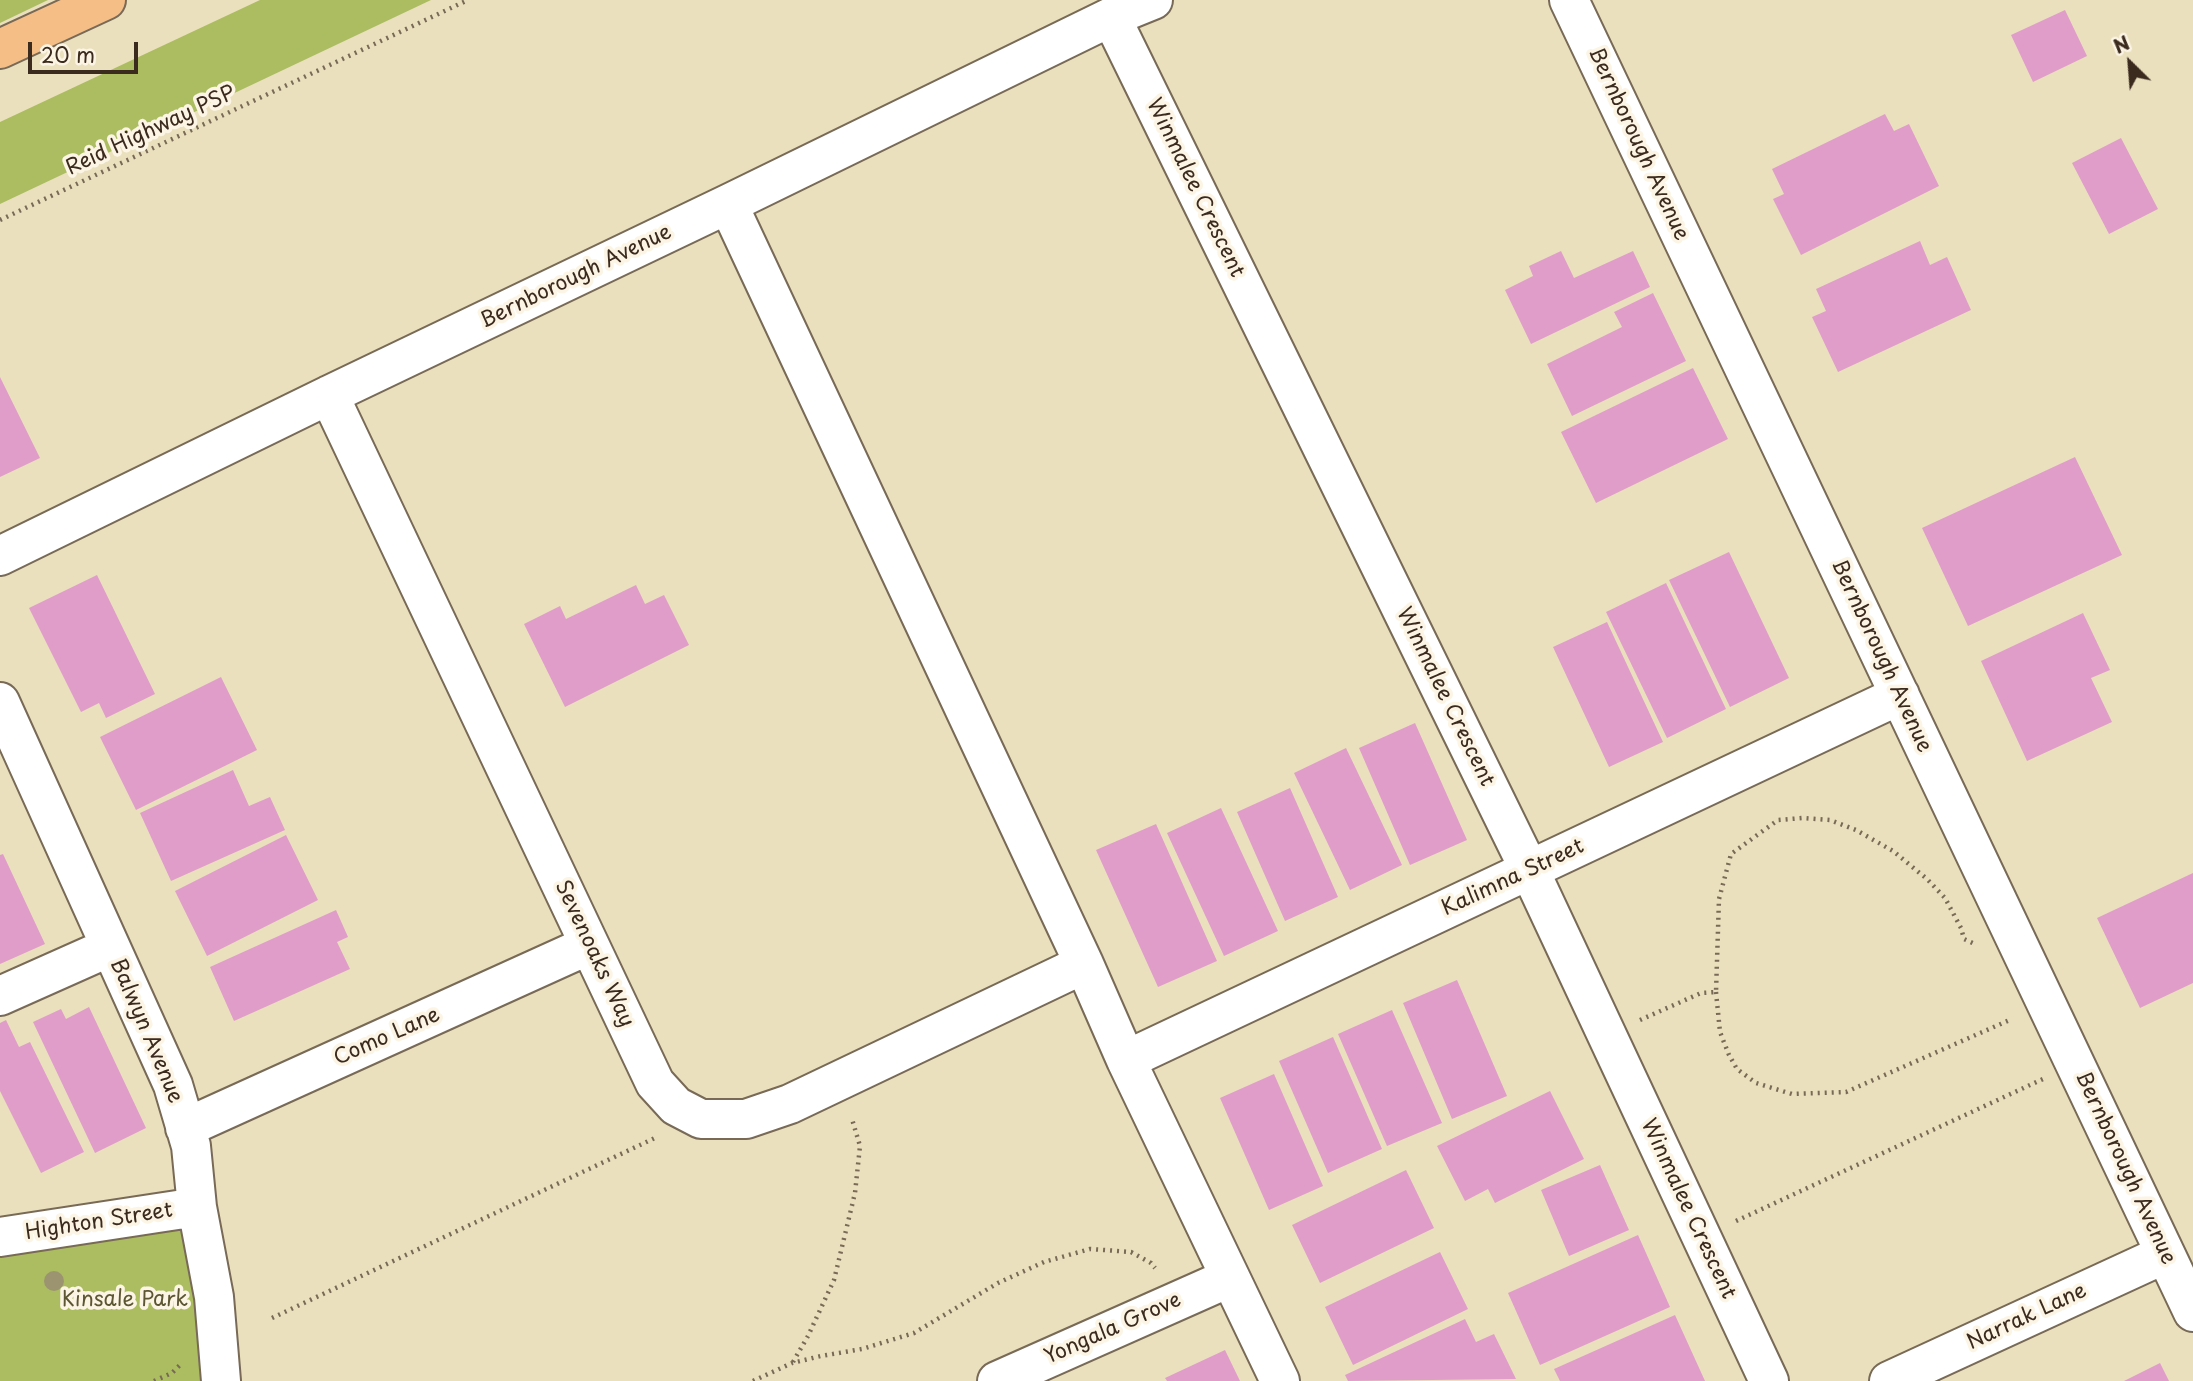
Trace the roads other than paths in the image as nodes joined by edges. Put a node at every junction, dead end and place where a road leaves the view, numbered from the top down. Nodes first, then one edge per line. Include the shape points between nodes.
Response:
1 (106, 0) edge
2 (1153, 0) edge
3 (1569, 0) edge
4 (1111, 17) junction
5 (0, 49) edge
6 (728, 204) junction
7 (329, 395) junction
8 (0, 556) edge
9 (1900, 695) junction
10 (0, 702) edge
11 (1530, 871) junction
12 (589, 945) junction
13 (110, 947) junction
14 (1084, 964) junction
15 (0, 996) edge
16 (1126, 1060) junction
17 (185, 1128) junction
18 (197, 1207) junction
19 (0, 1237) edge
20 (2165, 1254) junction
21 (1229, 1278) junction
22 (2193, 1312) edge
23 (221, 1381) edge
24 (997, 1381) edge
25 (1280, 1381) edge
26 (1769, 1381) edge
27 (1889, 1381) edge

1 - 5 highway
2 - 4 street, Bernborough Avenue
3 - 9 street, Bernborough Avenue
4 - 6 street, Bernborough Avenue
4 - 11 street, Winmalee Crescent
6 - 7 street, Bernborough Avenue
6 - 14 street
7 - 8 street, Bernborough Avenue
7 - 12 street, Sevenoaks Way
9 - 11 street, Kalimna Street
9 - 20 street, Bernborough Avenue
10 - 13 street, Balwyn Avenue
11 - 16 street, Kalimna Street
11 - 26 street, Winmalee Crescent
12 - 14 street, Sevenoaks Way via 655,1083 677,1106 701,1119 746,1119 790,1104
12 - 17 street, Como Lane
13 - 15 street
13 - 17 street, Balwyn Avenue via 173,1085
14 - 16 street
16 - 21 street
17 - 18 street, Balwyn Avenue
18 - 19 street, Highton Street
18 - 23 street, Balwyn Avenue via 214,1297
20 - 22 street, Bernborough Avenue
20 - 27 street, Narrak Lane
21 - 24 street, Yongala Grove
21 - 25 street

